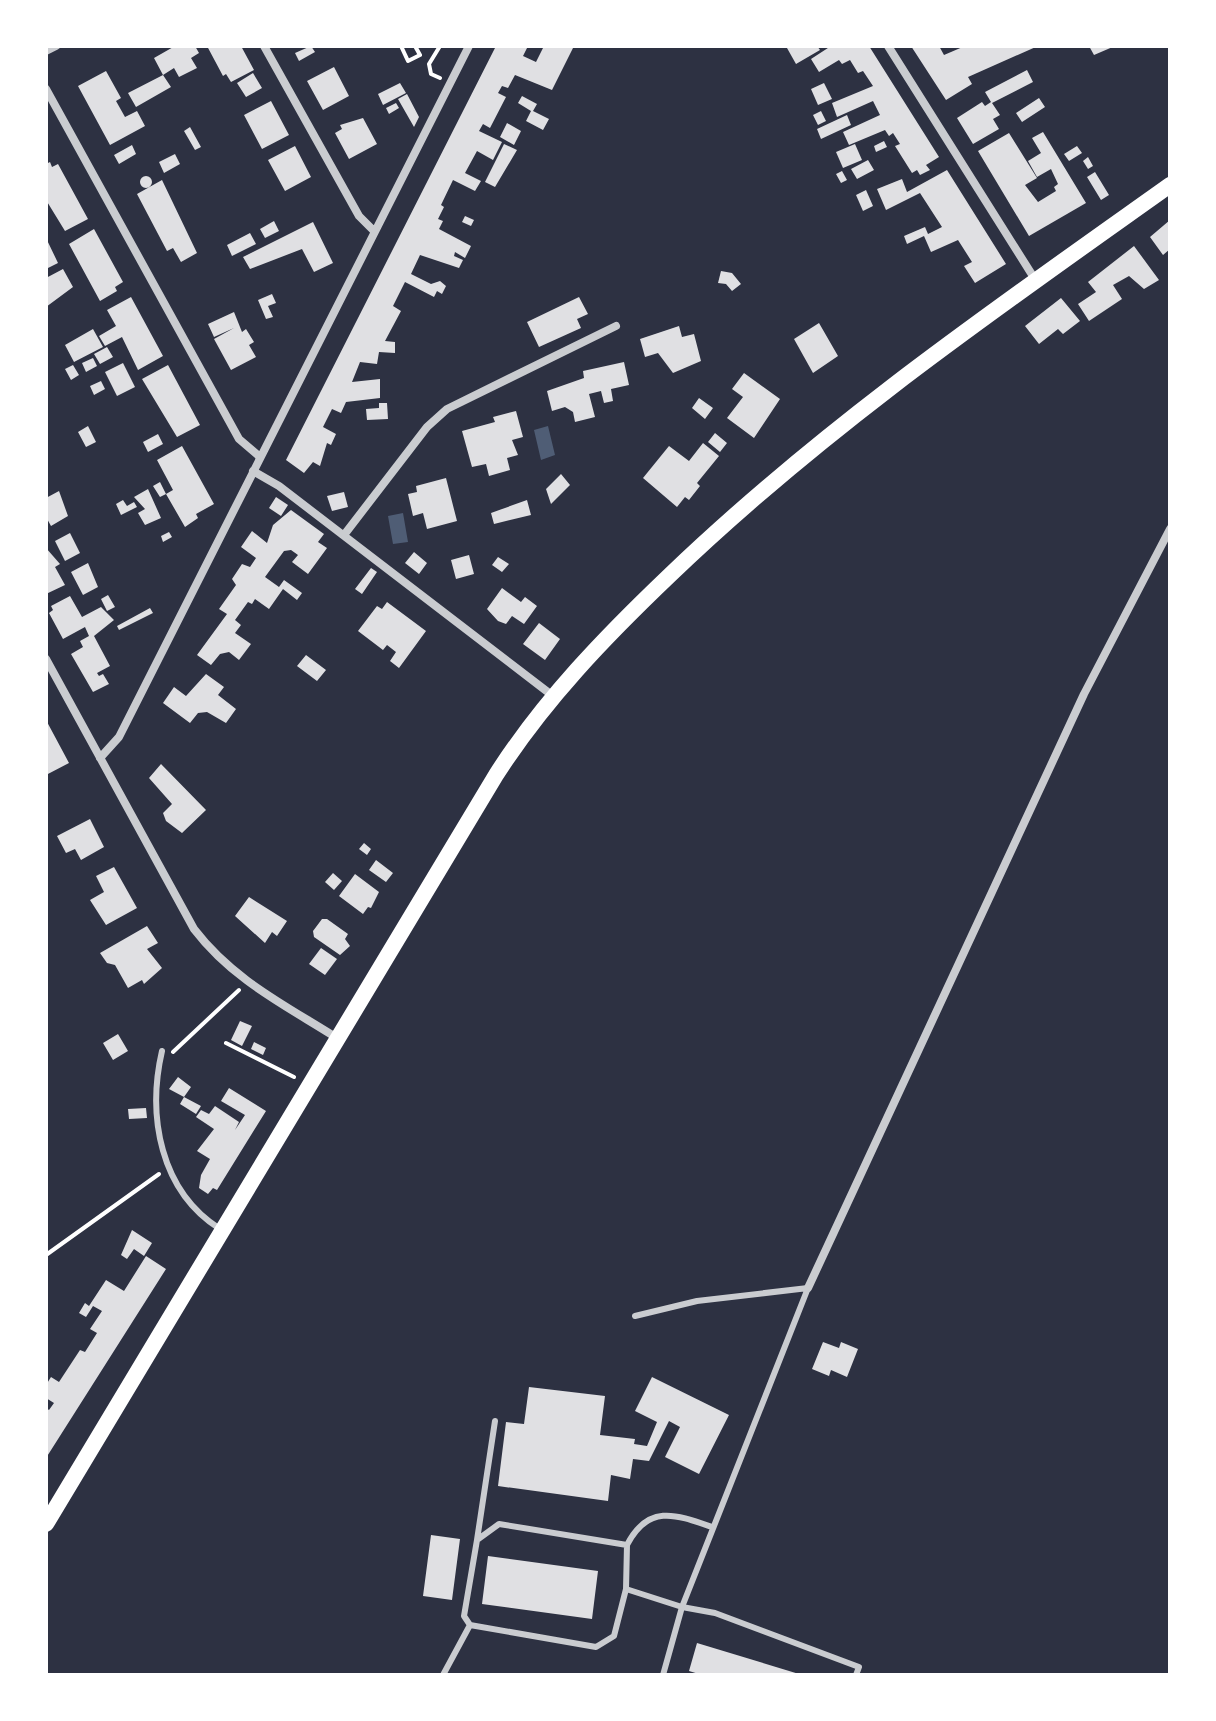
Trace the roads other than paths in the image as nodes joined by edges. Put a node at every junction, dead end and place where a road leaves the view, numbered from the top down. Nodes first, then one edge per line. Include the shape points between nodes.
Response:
1 (56, 46) edge
2 (264, 46) edge
3 (469, 46) edge
4 (888, 46) edge
5 (46, 51) edge
6 (46, 89) edge
7 (1170, 185) edge
8 (374, 231) junction
9 (1036, 281) junction
10 (616, 326) dead end
11 (260, 457) junction
12 (253, 471) junction
13 (1170, 529) edge
14 (344, 535) junction
15 (46, 659) edge
16 (553, 696) junction
17 (100, 758) junction
18 (338, 1039) junction
19 (161, 1055) road end
20 (223, 1230) junction
21 (808, 1288) junction
22 (635, 1316) dead end
23 (495, 1421) dead end
24 (46, 1524) edge
25 (712, 1527) junction
26 (477, 1540) junction
27 (627, 1545) junction
28 (626, 1589) junction
29 (682, 1607) junction
30 (470, 1625) junction
31 (443, 1675) edge
32 (663, 1675) edge
33 (856, 1675) edge

1 - 5 street
2 - 8 street via 359,216
3 - 8 street
4 - 9 street
6 - 11 street via 239,439
7 - 9 main road
8 - 11 street
9 - 16 main road via 871,401 764,488 621,623
10 - 14 street via 440,415
11 - 12 street
12 - 14 street
12 - 17 street via 119,737
13 - 21 street via 1084,694
14 - 16 street
15 - 17 street
16 - 18 main road via 496,775
17 - 18 street via 187,918 216,957 246,983
18 - 20 main road
19 - 20 lane via 156,1111 169,1170 191,1206
20 - 24 main road
21 - 22 lane via 697,1301
21 - 25 lane
23 - 26 lane
25 - 27 lane via 659,1515 635,1528
25 - 29 lane
26 - 27 lane via 499,1524
26 - 30 lane via 464,1616
27 - 28 lane
28 - 29 lane
28 - 30 lane via 614,1636 604,1645
29 - 32 lane
29 - 33 lane via 715,1613 859,1667
30 - 31 lane

